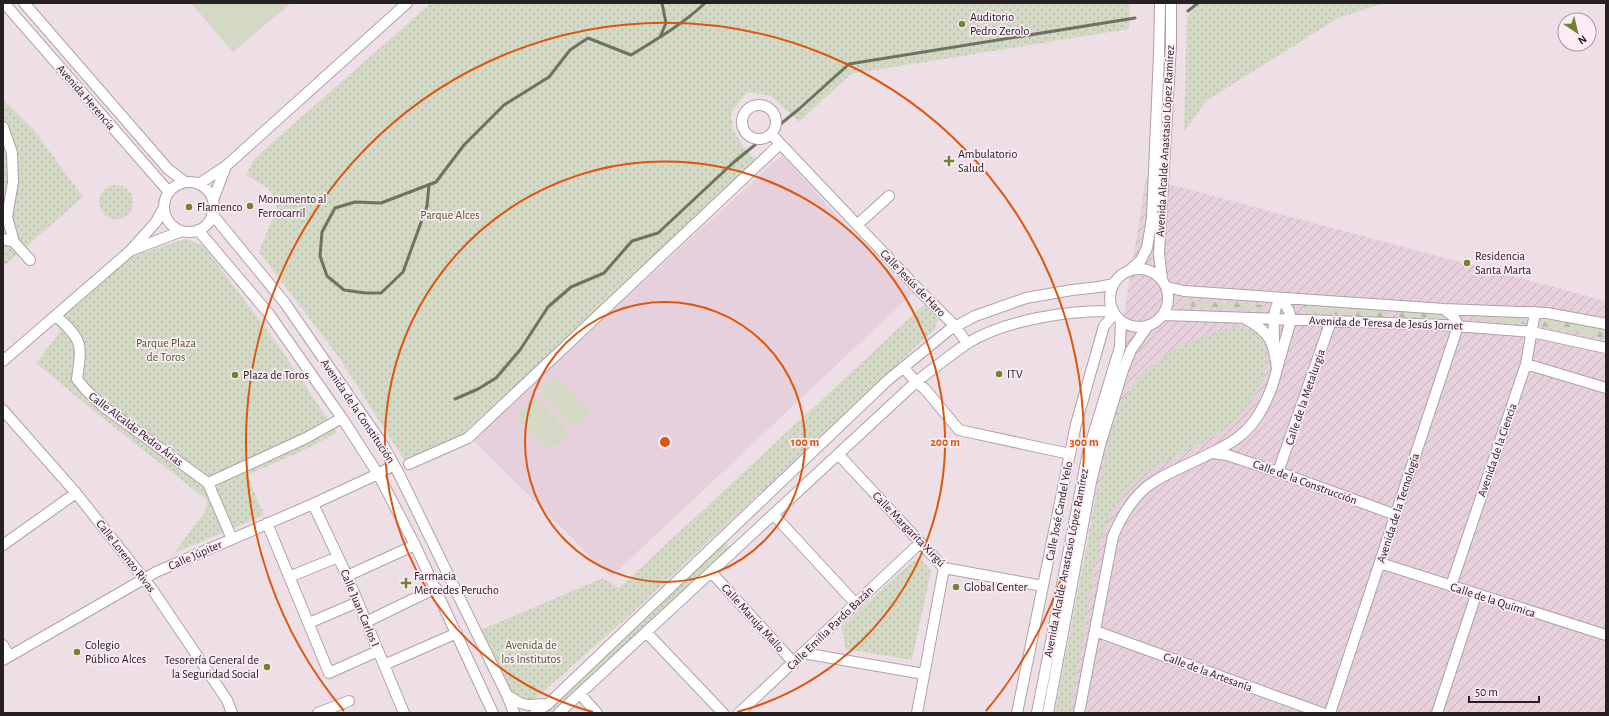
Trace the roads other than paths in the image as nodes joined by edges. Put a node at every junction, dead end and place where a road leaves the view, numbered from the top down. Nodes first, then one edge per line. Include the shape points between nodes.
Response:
1 (4, 3) edge
2 (24, 3) edge
3 (407, 3) edge
4 (1160, 3) edge
5 (1171, 3) edge
6 (3, 127) edge
7 (772, 135) dead end
8 (780, 144) junction
9 (226, 166) junction
10 (185, 182) junction
11 (199, 184) junction
12 (169, 192) junction
13 (889, 196) dead end
14 (213, 200) junction
15 (164, 207) junction
16 (212, 214) junction
17 (857, 225) junction
18 (198, 230) junction
19 (182, 231) junction
20 (3, 239) edge
21 (14, 242) junction
22 (130, 251) junction
23 (30, 260) dead end
24 (1129, 271) junction
25 (1164, 283) junction
26 (1114, 284) junction
27 (1281, 298) junction
28 (1444, 309) junction
29 (1535, 312) junction
30 (1116, 315) junction
31 (1164, 315) junction
32 (56, 316) junction
33 (1244, 318) junction
34 (1274, 319) junction
35 (1291, 320) junction
36 (1331, 321) junction
37 (1606, 324) edge
38 (955, 326) junction
39 (1458, 326) junction
40 (1147, 327) junction
41 (1532, 332) junction
42 (967, 343) junction
43 (1606, 348) edge
44 (1274, 349) junction
45 (3, 361) edge
46 (1526, 364) junction
47 (904, 367) junction
48 (1277, 369) junction
49 (916, 382) junction
50 (1606, 388) edge
51 (3, 410) edge
52 (342, 418) junction
53 (1213, 453) junction
54 (838, 454) junction
55 (1070, 454) junction
56 (409, 464) dead end
57 (394, 465) junction
58 (1278, 472) junction
59 (378, 474) junction
60 (208, 483) junction
61 (76, 493) junction
62 (313, 504) junction
63 (773, 514) junction
64 (1396, 515) junction
65 (267, 524) junction
66 (722, 538) junction
67 (232, 539) junction
68 (920, 542) junction
69 (3, 544) edge
70 (415, 545) junction
71 (733, 551) junction
72 (338, 557) junction
73 (1380, 564) junction
74 (944, 568) junction
75 (711, 572) junction
76 (347, 576) junction
77 (289, 577) junction
78 (144, 579) junction
79 (1043, 586) junction
80 (1451, 586) junction
81 (436, 588) junction
82 (1476, 595) junction
83 (358, 602) junction
84 (856, 604) junction
85 (366, 622) junction
86 (309, 623) junction
87 (1094, 631) junction
88 (646, 632) junction
89 (457, 633) junction
90 (1606, 635) edge
91 (3, 645) edge
92 (378, 652) junction
93 (804, 653) junction
94 (6, 658) edge
95 (794, 663) junction
96 (384, 665) junction
97 (924, 674) junction
98 (580, 694) junction
99 (507, 695) junction
100 (349, 701) dead end
101 (548, 704) junction
102 (232, 713) edge
103 (318, 713) edge
104 (404, 713) edge
105 (493, 713) edge
106 (514, 713) edge
107 (535, 713) edge
108 (559, 713) edge
109 (597, 713) edge
110 (723, 713) edge
111 (739, 713) edge
112 (917, 713) edge
113 (1017, 713) edge
114 (1037, 713) edge
115 (1048, 713) edge
116 (1079, 713) edge
117 (1322, 713) edge
118 (1330, 713) edge
119 (1437, 713) edge

1 - 12 street, Avenida Herencia
2 - 10 street, Avenida Herencia via 168,169
3 - 9 street
4 - 24 street, Avenida Alcalde Anastasio López Ramírez via 1152,218 1147,248 1141,260
5 - 25 street, Avenida Alcalde Anastasio López Ramírez via 1171,46 1159,254
6 - 21 street via 12,153 14,182 7,217
7 - 8 street, Calle Jesús de Haro
8 - 17 street, Calle Jesús de Haro
8 - 56 street via 468,438
9 - 11 street
9 - 14 street
10 - 11 street, Avenida Herencia
10 - 12 street via 176,185
11 - 14 street via 210,193
12 - 15 street
13 - 17 street
14 - 16 street
15 - 19 street via 169,222
15 - 22 street via 156,222
16 - 18 street
16 - 57 street, Avenida de la Constitución via 284,303 383,445
17 - 38 street, Calle Jesús de Haro
18 - 19 street
18 - 52 street, Avenida de la Constitución via 269,314
19 - 22 street
20 - 21 street
21 - 23 street
22 - 32 street
24 - 25 street via 1147,270
24 - 26 street via 1120,276
25 - 27 street, Avenida de Teresa de Jesús Jornet via 1184,291
25 - 31 street via 1168,301
26 - 30 street via 1110,297
26 - 38 street via 1026,298
27 - 28 street, Avenida de Teresa de Jesús Jornet
27 - 34 street via 1276,305
27 - 35 street
28 - 29 street, Avenida de Teresa de Jesús Jornet
28 - 39 street via 1454,317
29 - 37 street, Avenida de Teresa de Jesús Jornet
29 - 41 street, Avenida de la Ciencia
30 - 40 street via 1129,326
30 - 42 street via 1076,312 1028,319
30 - 55 street, Calle José Candel Yelo via 1104,326
30 - 114 street, Avenida Alcalde Anastasio López Ramírez via 1120,347 1088,452
31 - 33 street, Avenida de Teresa de Jesús Jornet
31 - 40 street
32 - 45 street
32 - 60 street, Calle Alcalde Pedro Árias via 73,331 81,347 77,379 85,389 105,408
33 - 34 street, Avenida de Teresa de Jesús Jornet
33 - 44 street via 1259,326 1270,337
34 - 35 street, Avenida de Teresa de Jesús Jornet
34 - 44 street
35 - 36 street, Avenida de Teresa de Jesús Jornet
35 - 48 street
36 - 39 street, Avenida de Teresa de Jesús Jornet
36 - 58 street, Calle de la Metalurgia
38 - 42 street, Calle Jesús de Haro
38 - 47 street
39 - 41 street, Avenida de Teresa de Jesús Jornet
39 - 64 street, Avenida de la Tecnología
40 - 115 street, Avenida Alcalde Anastasio López Ramírez via 1131,350 1123,370 1100,445
41 - 43 street, Avenida de Teresa de Jesús Jornet
41 - 46 street, Avenida de la Ciencia
42 - 49 street
44 - 48 street
46 - 50 street
46 - 80 street, Avenida de la Ciencia
47 - 49 street
47 - 66 street
48 - 53 street via 1274,384 1261,411 1243,434
49 - 54 street
49 - 55 street via 925,389 959,430
51 - 61 street, Calle Lorenzo Rivas
52 - 59 street, Avenida de la Constitución
52 - 60 street via 306,438
53 - 58 street, Calle de la Construcción via 1227,455
53 - 87 street via 1154,481 1139,494 1119,521 1113,536
54 - 63 street
54 - 68 street, Calle Margarita Xirgú
55 - 79 street, Calle José Candel Yelo
57 - 59 street, Calle Júpiter
57 - 99 street, Avenida de la Constitución
58 - 64 street, Calle de la Construcción
59 - 62 street, Calle Júpiter
59 - 70 street, Avenida de la Constitución
60 - 67 street
61 - 69 street
61 - 78 street, Calle Lorenzo Rivas
62 - 65 street, Calle Júpiter
62 - 72 street, Calle Juan Carlos I
63 - 71 street
63 - 84 street
64 - 73 street, Avenida de la Tecnología
65 - 67 street, Calle Júpiter
65 - 77 street
66 - 71 street
66 - 101 street
67 - 78 street, Calle Júpiter
68 - 74 street, Calle Margarita Xirgú
68 - 84 street, Calle Emilia Pardo Bazán
70 - 76 street
70 - 81 street, Avenida de la Constitución
71 - 75 street
72 - 76 street, Calle Juan Carlos I
72 - 77 street
73 - 80 street, Calle de la Química
73 - 118 street, Avenida de la Tecnología
74 - 79 street, Calle Margarita Xirgú
74 - 97 street
75 - 88 street
75 - 95 street, Calle Maruja Mallo
76 - 83 street, Calle Juan Carlos I
77 - 86 street
78 - 94 street, Calle Júpiter
78 - 102 street, Calle Lorenzo Rivas via 222,694
79 - 113 street, Calle José Candel Yelo
80 - 82 street, Calle de la Química
81 - 85 street
81 - 89 street, Avenida de la Constitución
82 - 90 street, Calle de la Química
82 - 119 street
83 - 85 street, Calle Juan Carlos I
83 - 86 street
84 - 93 street, Calle Emilia Pardo Bazán
85 - 92 street, Calle Juan Carlos I
86 - 92 street via 329,673
87 - 116 street
87 - 117 street, Calle de la Artesanía
88 - 98 street
88 - 110 street
89 - 96 street
89 - 105 street, Avenida de la Constitución
91 - 94 street
92 - 96 street, Calle Juan Carlos I
93 - 95 street, Calle Emilia Pardo Bazán
93 - 97 street
95 - 111 street, Calle Emilia Pardo Bazán
96 - 104 street, Calle Juan Carlos I
97 - 112 street
98 - 108 street
98 - 109 street
99 - 101 street via 528,706
99 - 106 street, Avenida de la Constitución
100 - 103 street
101 - 107 street

